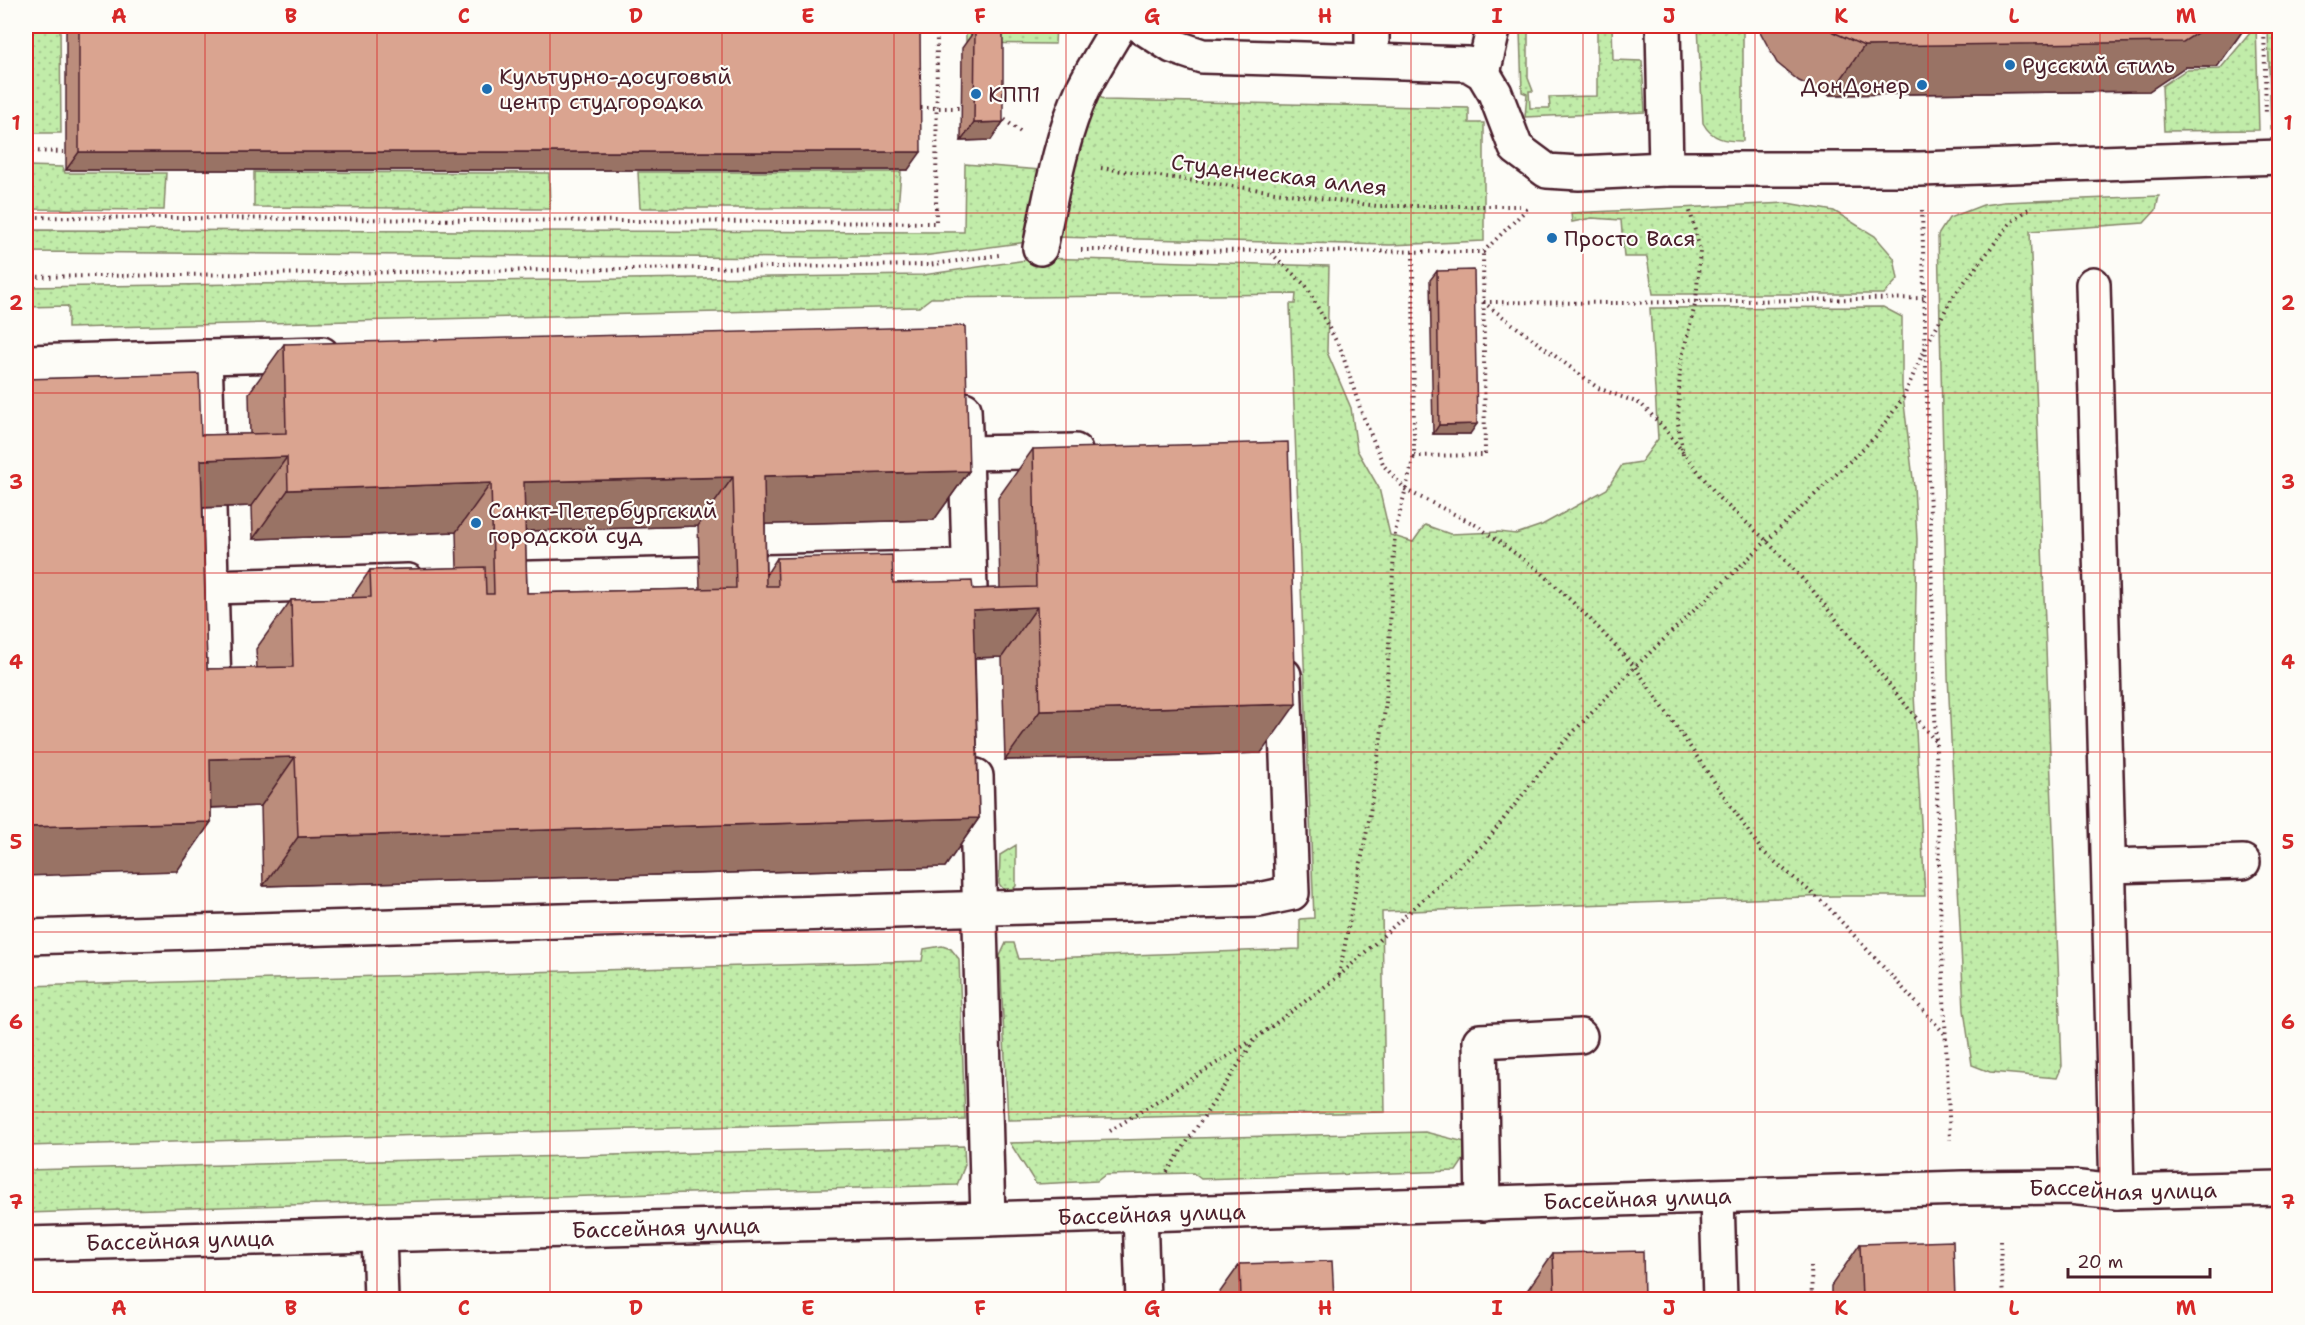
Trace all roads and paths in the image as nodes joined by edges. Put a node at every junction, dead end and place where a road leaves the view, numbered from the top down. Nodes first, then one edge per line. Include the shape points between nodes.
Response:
1 (938, 26) edge
2 (1119, 26) edge
3 (1141, 26) edge
4 (1372, 26) edge
5 (1494, 26) edge
6 (1663, 26) edge
7 (2264, 26) edge
8 (1372, 60) junction
9 (1484, 73) junction
10 (921, 108) edge
11 (937, 108) junction
12 (969, 108) dead end
13 (2266, 124) dead end
14 (26, 152) edge
15 (66, 152) dead end
16 (2280, 157) edge
17 (1099, 168) dead end
18 (1666, 169) junction
19 (1920, 169) junction
20 (1688, 201) dead end
21 (2034, 205) dead end
22 (26, 217) edge
23 (1040, 248) junction
24 (1271, 252) junction
25 (1413, 252) junction
26 (1484, 252) junction
27 (26, 277) edge
28 (2093, 284) dead end
29 (1925, 297) junction
30 (1484, 302) junction
31 (1696, 302) junction
32 (1926, 346) junction
33 (347, 353) edge
34 (206, 357) junction
35 (26, 362) edge
36 (964, 384) edge
37 (1110, 450) edge
38 (966, 453) junction
39 (1414, 456) junction
40 (1684, 456) junction
41 (1406, 490) junction
42 (1766, 540) junction
43 (969, 567) junction
44 (491, 579) edge
45 (434, 581) edge
46 (212, 587) junction
47 (971, 614) edge
48 (1283, 650) edge
49 (1635, 667) junction
50 (214, 688) edge
51 (975, 741) edge
52 (1936, 741) junction
53 (2243, 862) dead end
54 (2110, 866) junction
55 (980, 909) junction
56 (26, 938) edge
57 (1339, 976) junction
58 (1945, 1034) junction
59 (1580, 1036) dead end
60 (1256, 1038) junction
61 (1110, 1131) dead end
62 (1950, 1140) dead end
63 (2280, 1188) edge
64 (2117, 1192) junction
65 (1717, 1197) junction
66 (1483, 1204) junction
67 (1140, 1214) junction
68 (988, 1219) junction
69 (379, 1233) junction
70 (2000, 1241) dead end
71 (26, 1244) edge
72 (1811, 1266) dead end
73 (381, 1299) edge
74 (1143, 1299) edge
75 (1720, 1299) edge
76 (1812, 1299) edge
77 (2003, 1299) edge

1 - 11 path
2 - 23 street via 1076,108 1059,162
3 - 8 street via 1172,46 1202,56
4 - 8 street
5 - 9 street
6 - 18 street
7 - 13 path
8 - 9 street via 1468,64
9 - 18 street via 1516,148 1547,171
10 - 11 path
11 - 12 path
11 - 22 path via 936,223
14 - 15 path
16 - 19 street
17 - 26 path, Студенческая аллея via 1377,206 1531,206
18 - 19 street
19 - 29 path
20 - 31 path via 1700,250
21 - 32 path via 2011,222 1959,289
23 - 24 path
23 - 27 path via 928,265
24 - 25 path
24 - 41 path via 1306,286 1341,350 1373,445 1384,466
25 - 26 path
25 - 39 path
26 - 30 path
28 - 54 street
29 - 31 path
29 - 32 path
30 - 31 path
30 - 39 path via 1485,455
30 - 40 path via 1598,388 1641,404
31 - 40 path via 1680,365 1678,423
32 - 42 path via 1903,398 1875,437
32 - 52 path
33 - 34 street
34 - 35 street
34 - 46 street
36 - 38 street
37 - 38 street
38 - 43 street
39 - 41 path
40 - 42 path via 1720,499
41 - 49 path via 1476,525 1541,572
41 - 57 path via 1395,532 1386,702 1369,820
42 - 49 path
42 - 52 path via 1848,631
43 - 44 street
43 - 47 street
45 - 46 street
46 - 50 street
48 - 55 street via 1292,893 1259,900
49 - 57 path via 1563,743 1485,843
49 - 58 path via 1762,851 1826,905
51 - 55 street
52 - 58 path
53 - 54 street
54 - 64 street
55 - 56 street
55 - 68 street
57 - 60 path
58 - 62 path
59 - 66 street via 1480,1041
60 - 61 path
60 - 67 path
63 - 64 street, Бассейная улица
64 - 65 street, Бассейная улица via 2070,1187
65 - 66 street, Бассейная улица
65 - 75 street
66 - 67 street, Бассейная улица
67 - 68 street, Бассейная улица
67 - 74 street
68 - 69 street, Бассейная улица
69 - 71 street, Бассейная улица
69 - 73 street
70 - 77 path
72 - 76 path

